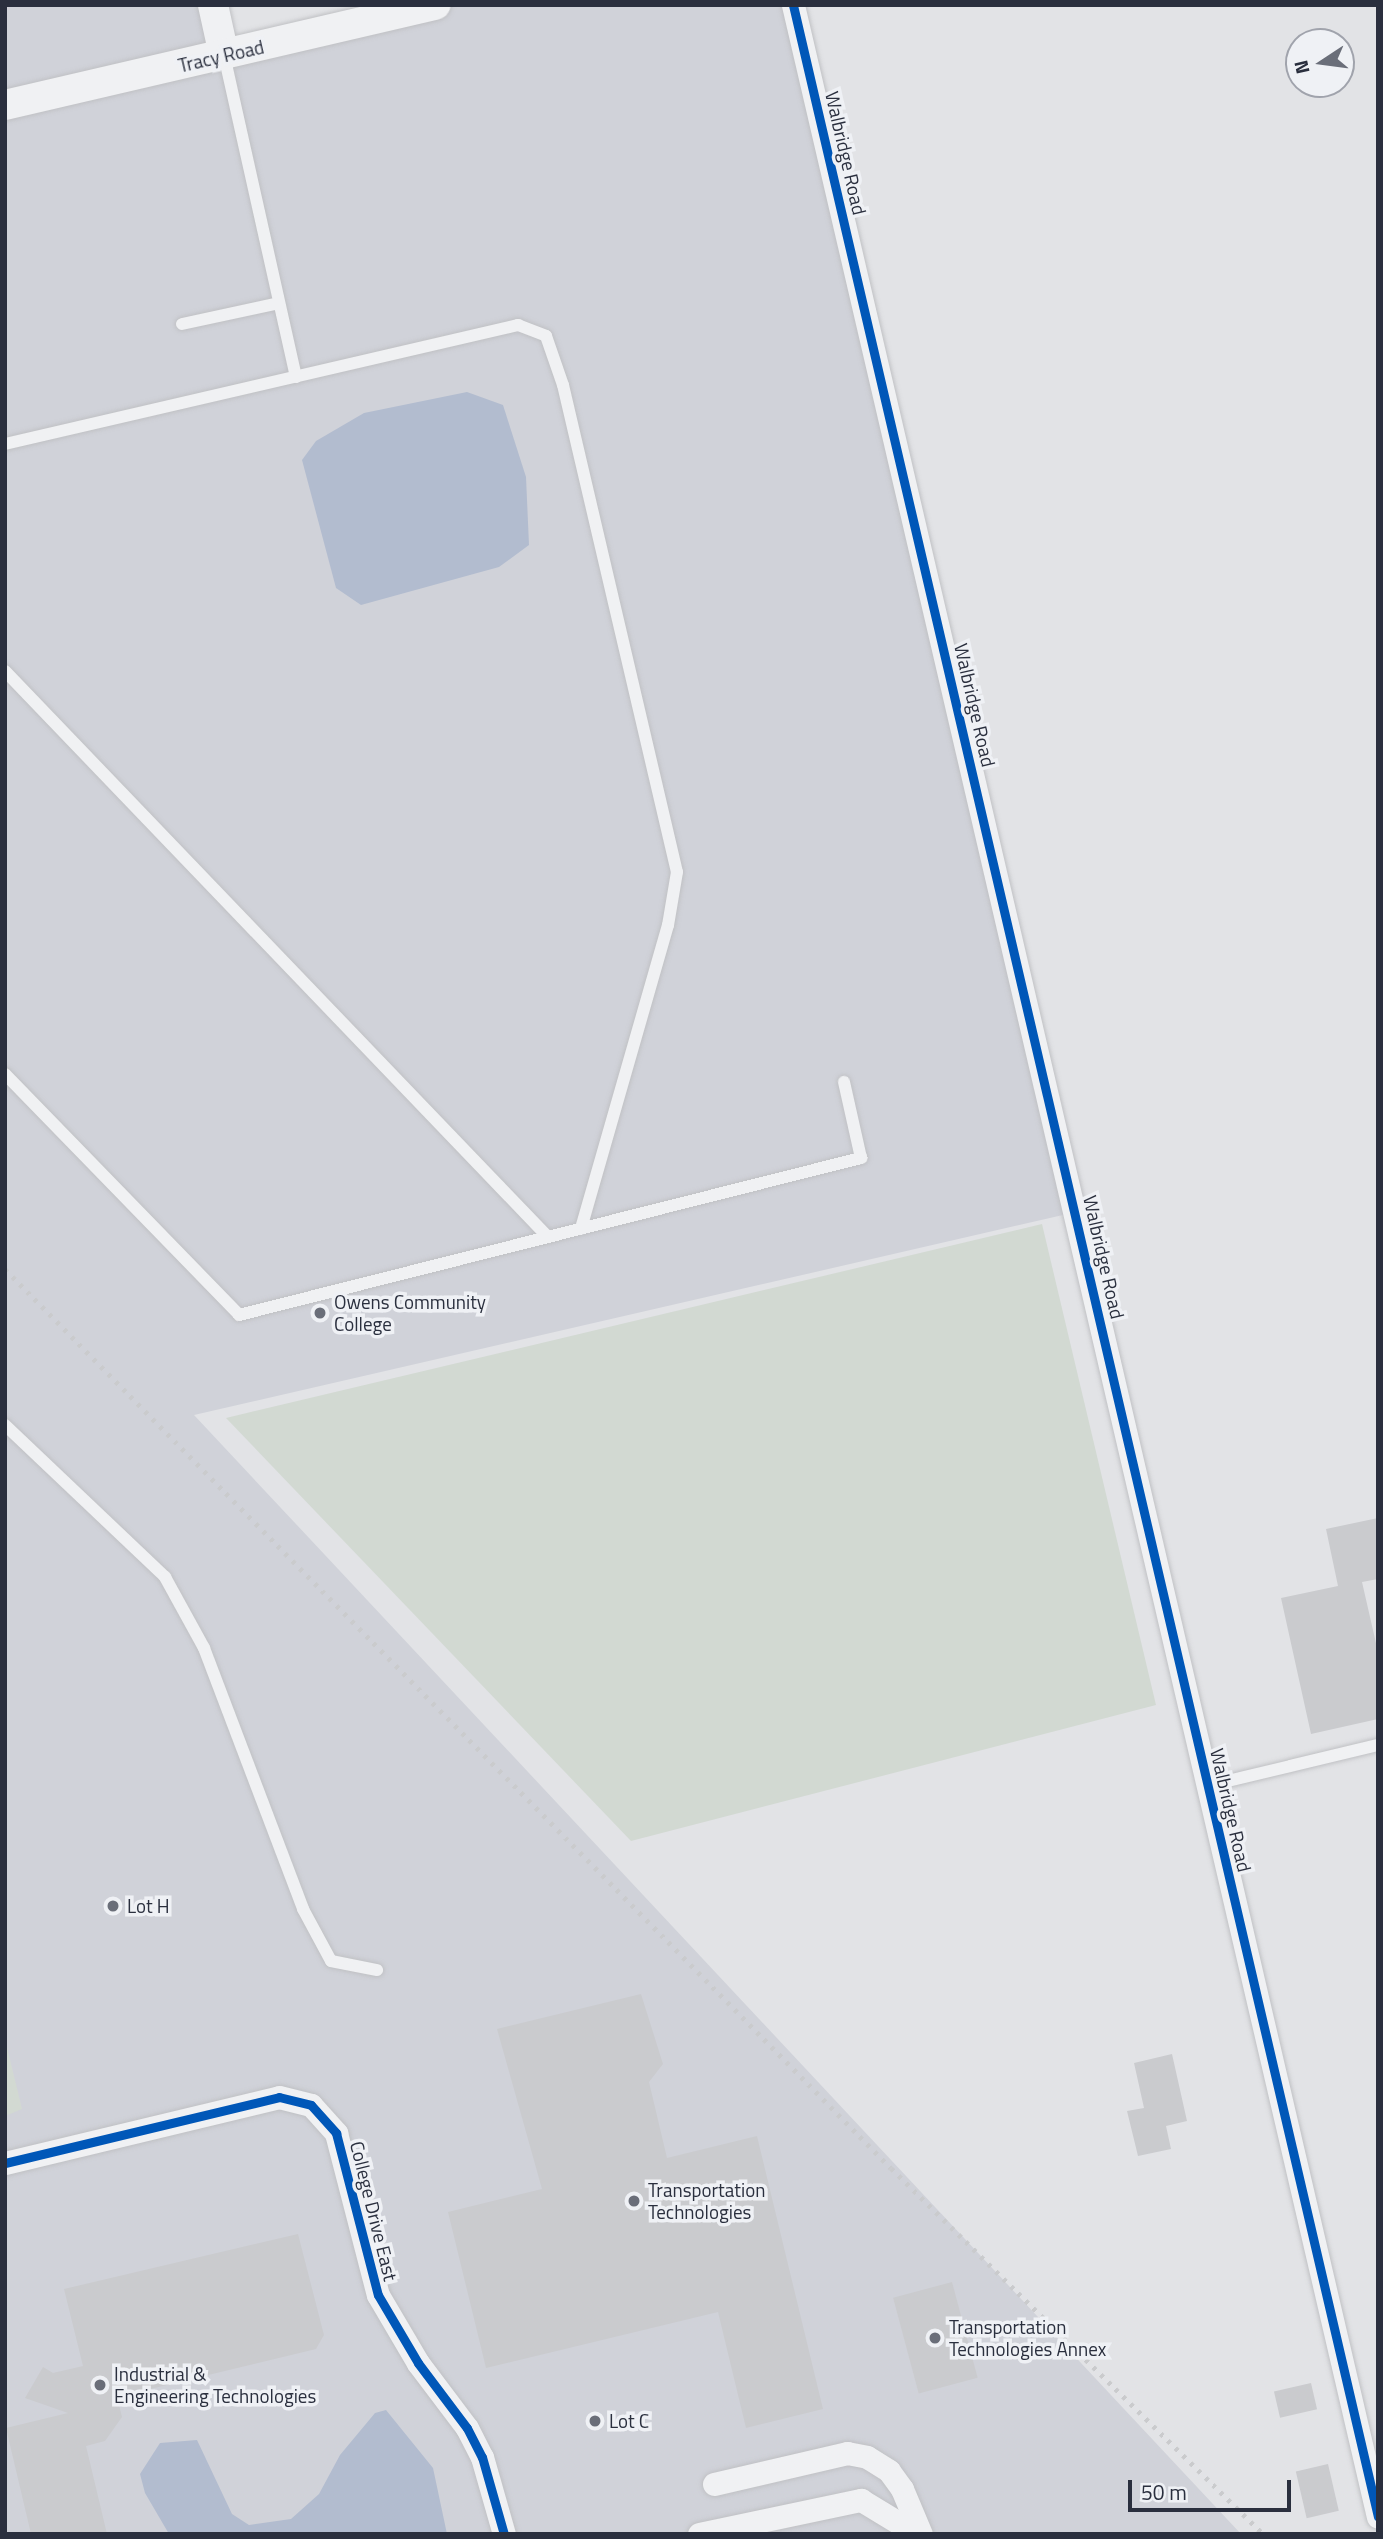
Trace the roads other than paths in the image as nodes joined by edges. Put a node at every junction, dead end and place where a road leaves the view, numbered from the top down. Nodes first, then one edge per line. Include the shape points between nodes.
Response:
1 (213, 5) edge
2 (436, 5) edge
3 (793, 5) edge
4 (224, 55) junction
5 (5, 105) edge
6 (279, 303) junction
7 (182, 324) dead end
8 (296, 377) junction
9 (5, 444) edge
10 (5, 671) edge
11 (5, 1074) edge
12 (844, 1083) dead end
13 (581, 1229) junction
14 (548, 1237) junction
15 (5, 1425) edge
16 (1378, 1745) edge
17 (1207, 1786) junction
18 (377, 1970) dead end
19 (5, 2163) edge
20 (714, 2484) dead end
21 (1378, 2517) edge
22 (504, 2534) edge
23 (699, 2534) edge
24 (919, 2534) edge

1 - 4 street
2 - 4 street, Tracy Road
3 - 17 street, Walbridge Road
4 - 5 street, Tracy Road
4 - 6 lane
6 - 7 lane
6 - 8 lane
8 - 9 lane
8 - 13 lane via 518,325 546,337 563,385 677,872 668,925
10 - 14 lane
11 - 14 lane via 239,1315
12 - 13 lane via 862,1158
13 - 14 lane
15 - 18 lane via 164,1577 204,1648 303,1909 331,1961
16 - 17 lane
17 - 21 street, Walbridge Road
19 - 22 street, College Drive East via 279,2096 311,2105 336,2133 378,2295 482,2456
20 - 24 street via 847,2453 867,2457 889,2471 902,2489
23 - 24 street via 861,2500

